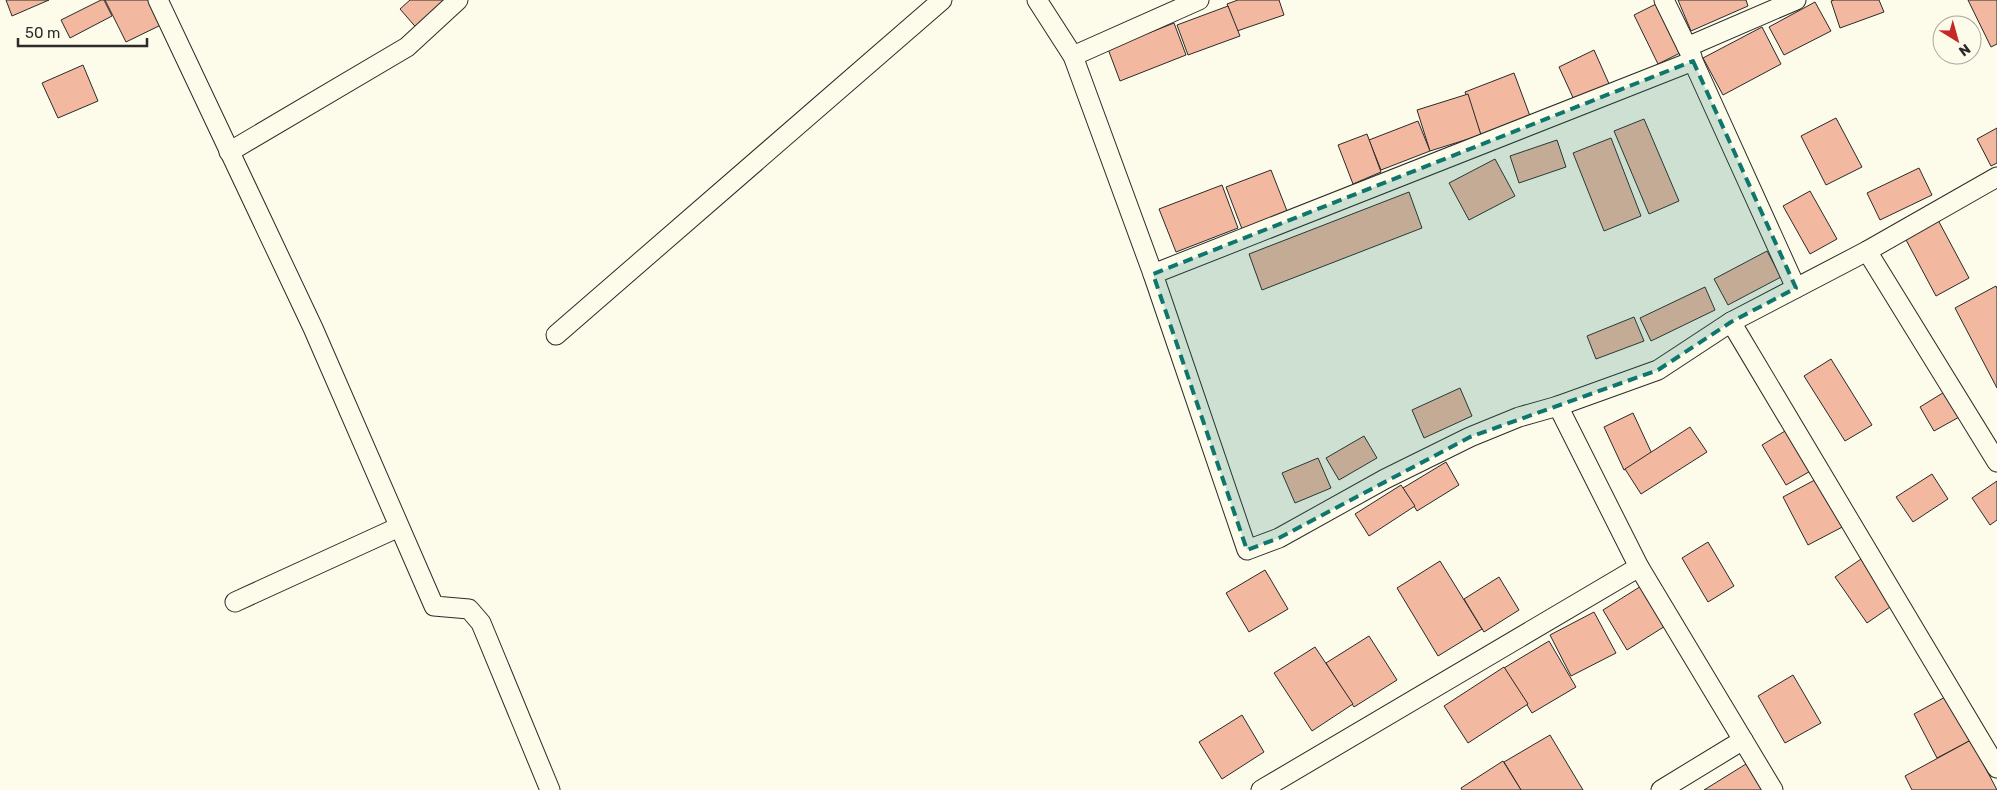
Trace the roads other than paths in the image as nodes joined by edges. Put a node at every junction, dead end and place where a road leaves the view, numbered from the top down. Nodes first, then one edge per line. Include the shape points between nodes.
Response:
1 (158, 0) edge
2 (458, 0) edge
3 (942, 0) edge
4 (1037, 0) edge
5 (1199, 0) edge
6 (1664, 0) edge
7 (1796, 0) edge
8 (1690, 54) junction
9 (1073, 56) junction
10 (229, 152) junction
11 (1997, 177) edge
12 (1867, 251) junction
13 (1153, 274) junction
14 (1796, 288) junction
15 (1730, 322) junction
16 (556, 335) dead end
17 (1558, 406) junction
18 (1997, 462) edge
19 (399, 527) junction
20 (1639, 567) junction
21 (235, 602) dead end
22 (1743, 740) junction
23 (1997, 768) edge
24 (550, 790) edge
25 (1261, 790) edge
26 (1661, 790) edge
27 (1773, 790) edge

1 - 10 street
2 - 10 street via 407,47
3 - 16 street
4 - 9 street
5 - 9 street
6 - 8 street
7 - 8 street
8 - 13 street
8 - 14 street
9 - 13 street
10 - 19 street via 312,328
11 - 12 street
12 - 14 street
12 - 18 street
13 - 17 street via 1248,550 1278,538 1470,437 1519,417
14 - 15 street
15 - 17 street via 1658,370
15 - 23 street
17 - 20 street
19 - 21 street
19 - 24 street via 434,606 469,609 481,623
20 - 22 street
20 - 25 street
22 - 26 street
22 - 27 street

